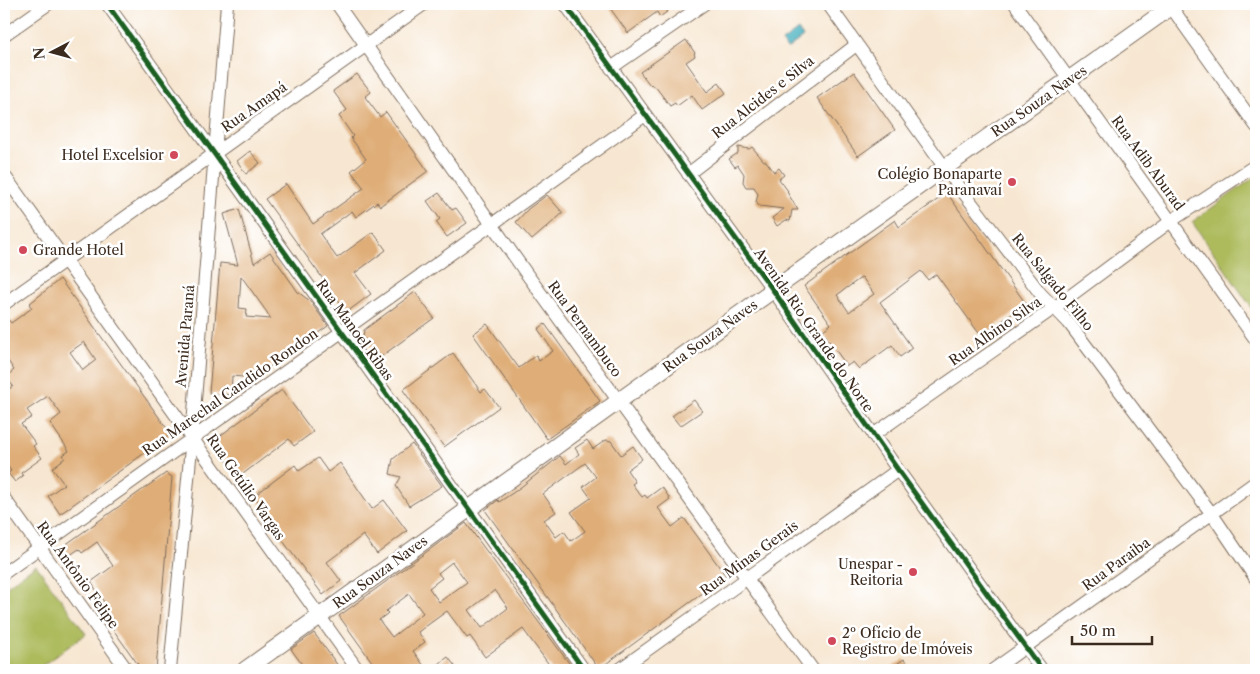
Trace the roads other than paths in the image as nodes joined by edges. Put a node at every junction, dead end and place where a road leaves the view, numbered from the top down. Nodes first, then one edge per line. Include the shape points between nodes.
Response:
1 (48, 4) edge
2 (107, 4) edge
3 (227, 4) edge
4 (337, 4) edge
5 (424, 4) edge
6 (565, 4) edge
7 (704, 4) edge
8 (828, 4) edge
9 (1015, 4) edge
10 (1172, 5) edge
11 (4, 36) edge
12 (366, 45) junction
13 (856, 45) junction
14 (611, 68) junction
15 (1069, 79) junction
16 (644, 115) junction
17 (1256, 126) edge
18 (215, 153) junction
19 (1256, 165) edge
20 (945, 168) junction
21 (688, 174) junction
22 (4, 175) edge
23 (1171, 221) junction
24 (492, 223) junction
25 (65, 260) junction
26 (773, 290) junction
27 (4, 304) edge
28 (1054, 308) junction
29 (342, 331) junction
30 (1256, 340) edge
31 (619, 402) junction
32 (874, 435) junction
33 (192, 437) junction
34 (898, 470) junction
35 (1256, 482) edge
36 (4, 498) edge
37 (469, 509) junction
38 (1212, 514) junction
39 (39, 547) junction
40 (4, 573) edge
41 (746, 578) junction
42 (1256, 578) edge
43 (319, 616) junction
44 (1025, 647) junction
45 (126, 670) edge
46 (170, 670) edge
47 (245, 670) edge
48 (358, 670) edge
49 (584, 670) edge
50 (619, 670) edge
51 (813, 670) edge
52 (993, 670) edge
53 (1042, 670) edge

1 - 11 street
2 - 18 street, Rua Manoel Ribas
3 - 18 street, Avenida Paraná
4 - 12 street, Rua Pernambuco
5 - 12 street, Rua Amapá
6 - 14 street, Avenida Rio Grande do Norte
7 - 14 street
8 - 13 street, Rua Salgado Filho
9 - 15 street, Rua Adib Aburad
10 - 15 main road, Rua Souza Naves
10 - 17 street
12 - 18 street, Rua Amapá
12 - 24 street, Rua Pernambuco
13 - 20 street, Rua Salgado Filho
13 - 21 street, Rua Alcides e Silva
14 - 16 street, Avenida Rio Grande do Norte
15 - 20 main road, Rua Souza Naves
15 - 23 street, Rua Adib Aburad
16 - 21 street, Avenida Rio Grande do Norte
16 - 24 street, Rua Marechal Candido Rondon
18 - 25 street, Rua Amapá
18 - 29 street, Rua Manoel Ribas
18 - 33 street, Avenida Paraná
19 - 23 street, Rua Albino Silva
20 - 26 main road, Rua Souza Naves
20 - 28 street, Rua Salgado Filho
21 - 26 street, Avenida Rio Grande do Norte
22 - 25 street, Rua Getúlio Vargas
23 - 28 street, Rua Albino Silva
23 - 30 street, Rua Adib Aburad
24 - 29 street, Rua Marechal Candido Rondon
24 - 31 street, Rua Pernambuco
25 - 27 street, Rua Amapá
25 - 33 street, Rua Getúlio Vargas
26 - 31 main road, Rua Souza Naves
26 - 32 street, Avenida Rio Grande do Norte
28 - 32 street, Rua Albino Silva
28 - 38 street, Rua Salgado Filho via 1069,323
29 - 33 street, Rua Marechal Candido Rondon
29 - 37 street, Rua Manoel Ribas
31 - 37 main road, Rua Souza Naves
31 - 41 street, Rua Pernambuco
32 - 34 street, Avenida Rio Grande do Norte
33 - 39 street, Rua Marechal Candido Rondon
33 - 43 street, Rua Getúlio Vargas
33 - 46 street, Avenida Paraná
34 - 41 street, Rua Minas Gerais
34 - 44 street, Avenida Rio Grande do Norte
35 - 38 street, Rua Paraiba
36 - 39 street, Rua Antônio Felipe
37 - 43 main road, Rua Souza Naves
37 - 49 street, Rua Manoel Ribas
38 - 42 street, Rua Salgado Filho
38 - 44 street, Rua Paraiba
39 - 40 street, Rua Marechal Candido Rondon
39 - 45 street, Rua Antônio Felipe
41 - 50 street, Rua Minas Gerais
41 - 51 street, Rua Pernambuco
43 - 47 main road, Rua Souza Naves
43 - 48 street, Rua Getúlio Vargas
44 - 52 street, Rua Paraiba
44 - 53 street, Avenida Rio Grande do Norte

